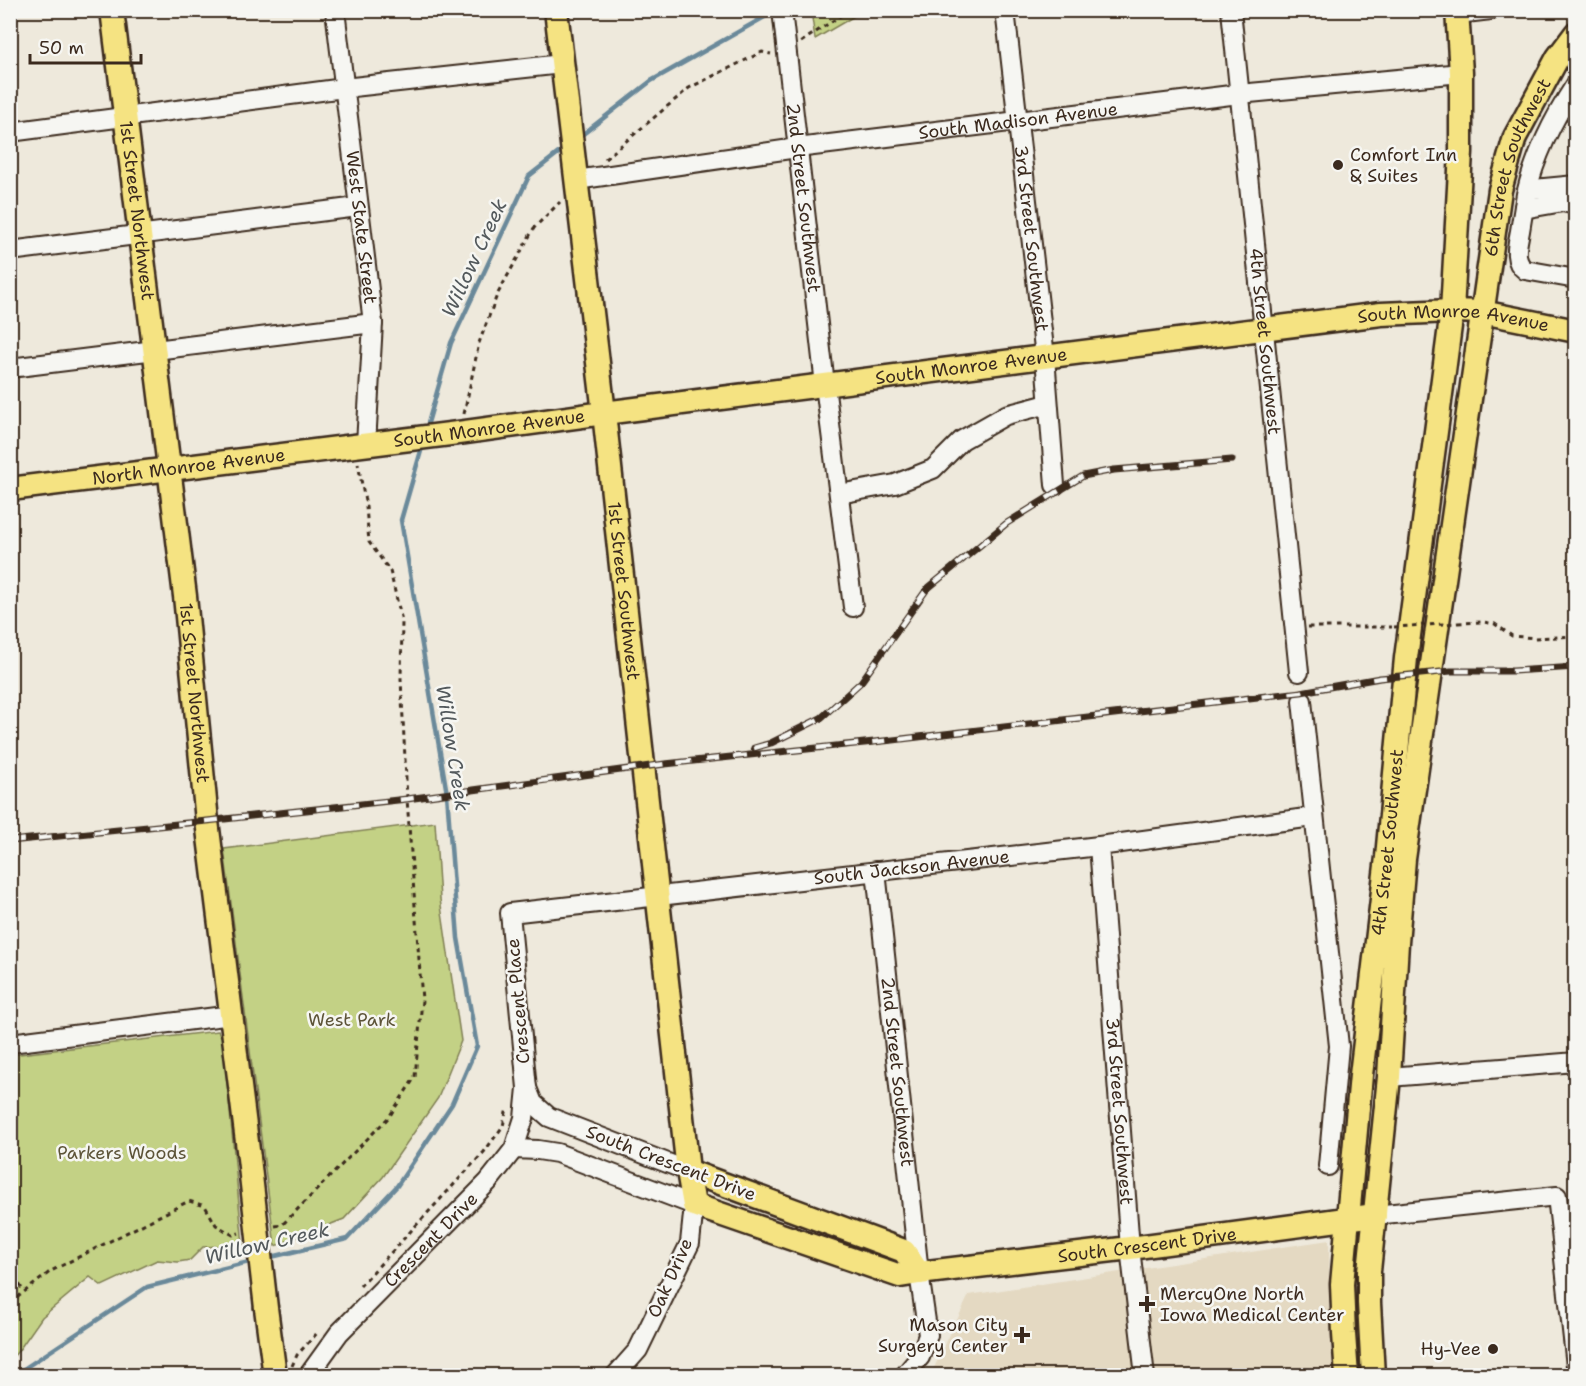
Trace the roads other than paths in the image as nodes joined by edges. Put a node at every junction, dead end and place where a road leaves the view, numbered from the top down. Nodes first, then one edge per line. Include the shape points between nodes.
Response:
1 (112, 10) edge
2 (335, 10) edge
3 (556, 10) edge
4 (782, 10) edge
5 (1005, 10) edge
6 (1230, 10) edge
7 (1491, 10) edge
8 (1457, 12) edge
9 (1575, 33) edge
10 (562, 64) junction
11 (1461, 73) junction
12 (1575, 84) edge
13 (344, 88) junction
14 (1239, 94) junction
15 (125, 117) junction
16 (1018, 121) junction
17 (10, 132) edge
18 (797, 148) junction
19 (576, 177) junction
20 (1575, 185) edge
21 (1529, 187) junction
22 (1575, 205) edge
23 (358, 207) junction
24 (1524, 207) junction
25 (140, 235) junction
26 (10, 251) edge
27 (1575, 279) edge
28 (1452, 311) junction
29 (1482, 312) junction
30 (373, 322) junction
31 (1263, 329) junction
32 (1575, 331) edge
33 (154, 350) junction
34 (1045, 357) junction
35 (10, 368) edge
36 (825, 385) junction
37 (1048, 404) junction
38 (603, 413) junction
39 (368, 449) junction
40 (169, 470) junction
41 (1055, 485) dead end
42 (10, 489) edge
43 (839, 494) junction
44 (853, 607) dead end
45 (1299, 672) dead end
46 (1302, 701) dead end
47 (1313, 817) junction
48 (1099, 846) junction
49 (876, 871) junction
50 (657, 896) junction
51 (510, 913) joint
52 (232, 1015) junction
53 (10, 1043) edge
54 (1575, 1062) edge
55 (1575, 1069) edge
56 (1389, 1077) junction
57 (526, 1088) junction
58 (514, 1149) junction
59 (1328, 1166) dead end
60 (688, 1171) junction
61 (694, 1205) junction
62 (1375, 1215) junction
63 (1347, 1219) junction
64 (1130, 1248) junction
65 (919, 1272) junction
66 (1575, 1366) edge
67 (275, 1376) edge
68 (308, 1376) edge
69 (615, 1376) edge
70 (904, 1376) edge
71 (1145, 1376) edge
72 (1347, 1376) edge
73 (1373, 1376) edge

1 - 15 main road, 1st Street Northwest
2 - 13 street, West State Street
3 - 10 main road, 1st Street Southwest
4 - 18 street, 2nd Street Southwest
5 - 16 street, 3rd Street Southwest
6 - 14 street, 4th Street Southwest
7 - 8 street
8 - 11 main road, 4th Street Southwest
9 - 29 main road, 6th Street Southwest via 1515,137 1500,190
10 - 13 street
10 - 19 main road, 1st Street Southwest
11 - 14 street, South Madison Avenue
11 - 28 main road, 4th Street Southwest
12 - 21 street via 1541,149
13 - 15 street
13 - 23 street, West State Street
14 - 16 street, South Madison Avenue
14 - 31 street, 4th Street Southwest
15 - 17 street
15 - 25 main road, 1st Street Northwest
16 - 18 street, South Madison Avenue
16 - 34 street, 3rd Street Southwest
18 - 19 street, South Madison Avenue
18 - 36 street, 2nd Street Southwest
19 - 38 main road, 1st Street Southwest
20 - 21 street
21 - 24 street
22 - 24 street via 1563,202
23 - 25 street
23 - 30 street, West State Street
24 - 27 street via 1517,252 1521,267
25 - 26 street
25 - 33 main road, 1st Street Northwest
28 - 29 main road, South Monroe Avenue
28 - 31 main road, South Monroe Avenue via 1381,314
28 - 63 main road, 4th Street Southwest via 1406,658
29 - 32 main road, South Monroe Avenue
29 - 56 main road, 4th Street Southwest via 1404,859
30 - 33 street
30 - 39 street, West State Street
31 - 34 main road, South Monroe Avenue
31 - 45 street, 4th Street Southwest
33 - 35 street
33 - 40 main road, 1st Street Northwest
34 - 36 main road, South Monroe Avenue
34 - 37 street, 3rd Street Southwest
36 - 38 main road, South Monroe Avenue
36 - 43 street, 2nd Street Southwest
37 - 41 street, 3rd Street Southwest
37 - 43 street via 1006,415 962,440 933,469 895,484
38 - 39 main road, South Monroe Avenue
38 - 50 main road, 1st Street Southwest
39 - 40 main road, North Monroe Avenue
40 - 42 main road, North Monroe Avenue
40 - 52 main road, 1st Street Northwest
43 - 44 street, 2nd Street Southwest
46 - 47 street
47 - 48 street, South Jackson Avenue
47 - 59 street via 1339,1046
48 - 49 street, South Jackson Avenue
48 - 64 street, 3rd Street Southwest
49 - 50 street, South Jackson Avenue
49 - 65 street, 2nd Street Southwest
50 - 51 street, South Jackson Avenue
50 - 60 main road, 1st Street Southwest
51 - 57 street, Crescent Place
52 - 53 street
52 - 67 main road, 1st Street Northwest, bridge
54 - 55 street
54 - 56 street
56 - 62 main road, 4th Street Southwest
57 - 58 street, Crescent Drive via 524,1118
57 - 60 street, South Crescent Drive via 549,1117
58 - 61 street, South Crescent Drive via 557,1153
58 - 68 street, Crescent Drive via 488,1182 339,1333
60 - 61 main road, Oak Drive
60 - 65 main road, South Crescent Drive via 904,1251
61 - 65 main road, South Crescent Drive via 900,1276
61 - 69 street, Oak Drive via 690,1243 638,1350
62 - 63 main road, South Crescent Drive
62 - 66 street via 1557,1196
62 - 73 main road, 4th Street Southwest via 1369,1271
63 - 64 main road, South Crescent Drive
63 - 72 main road, 4th Street Southwest via 1342,1284
64 - 65 main road, South Crescent Drive
64 - 71 street, 3rd Street Southwest
65 - 70 street, 2nd Street Southwest via 928,1335 920,1357

